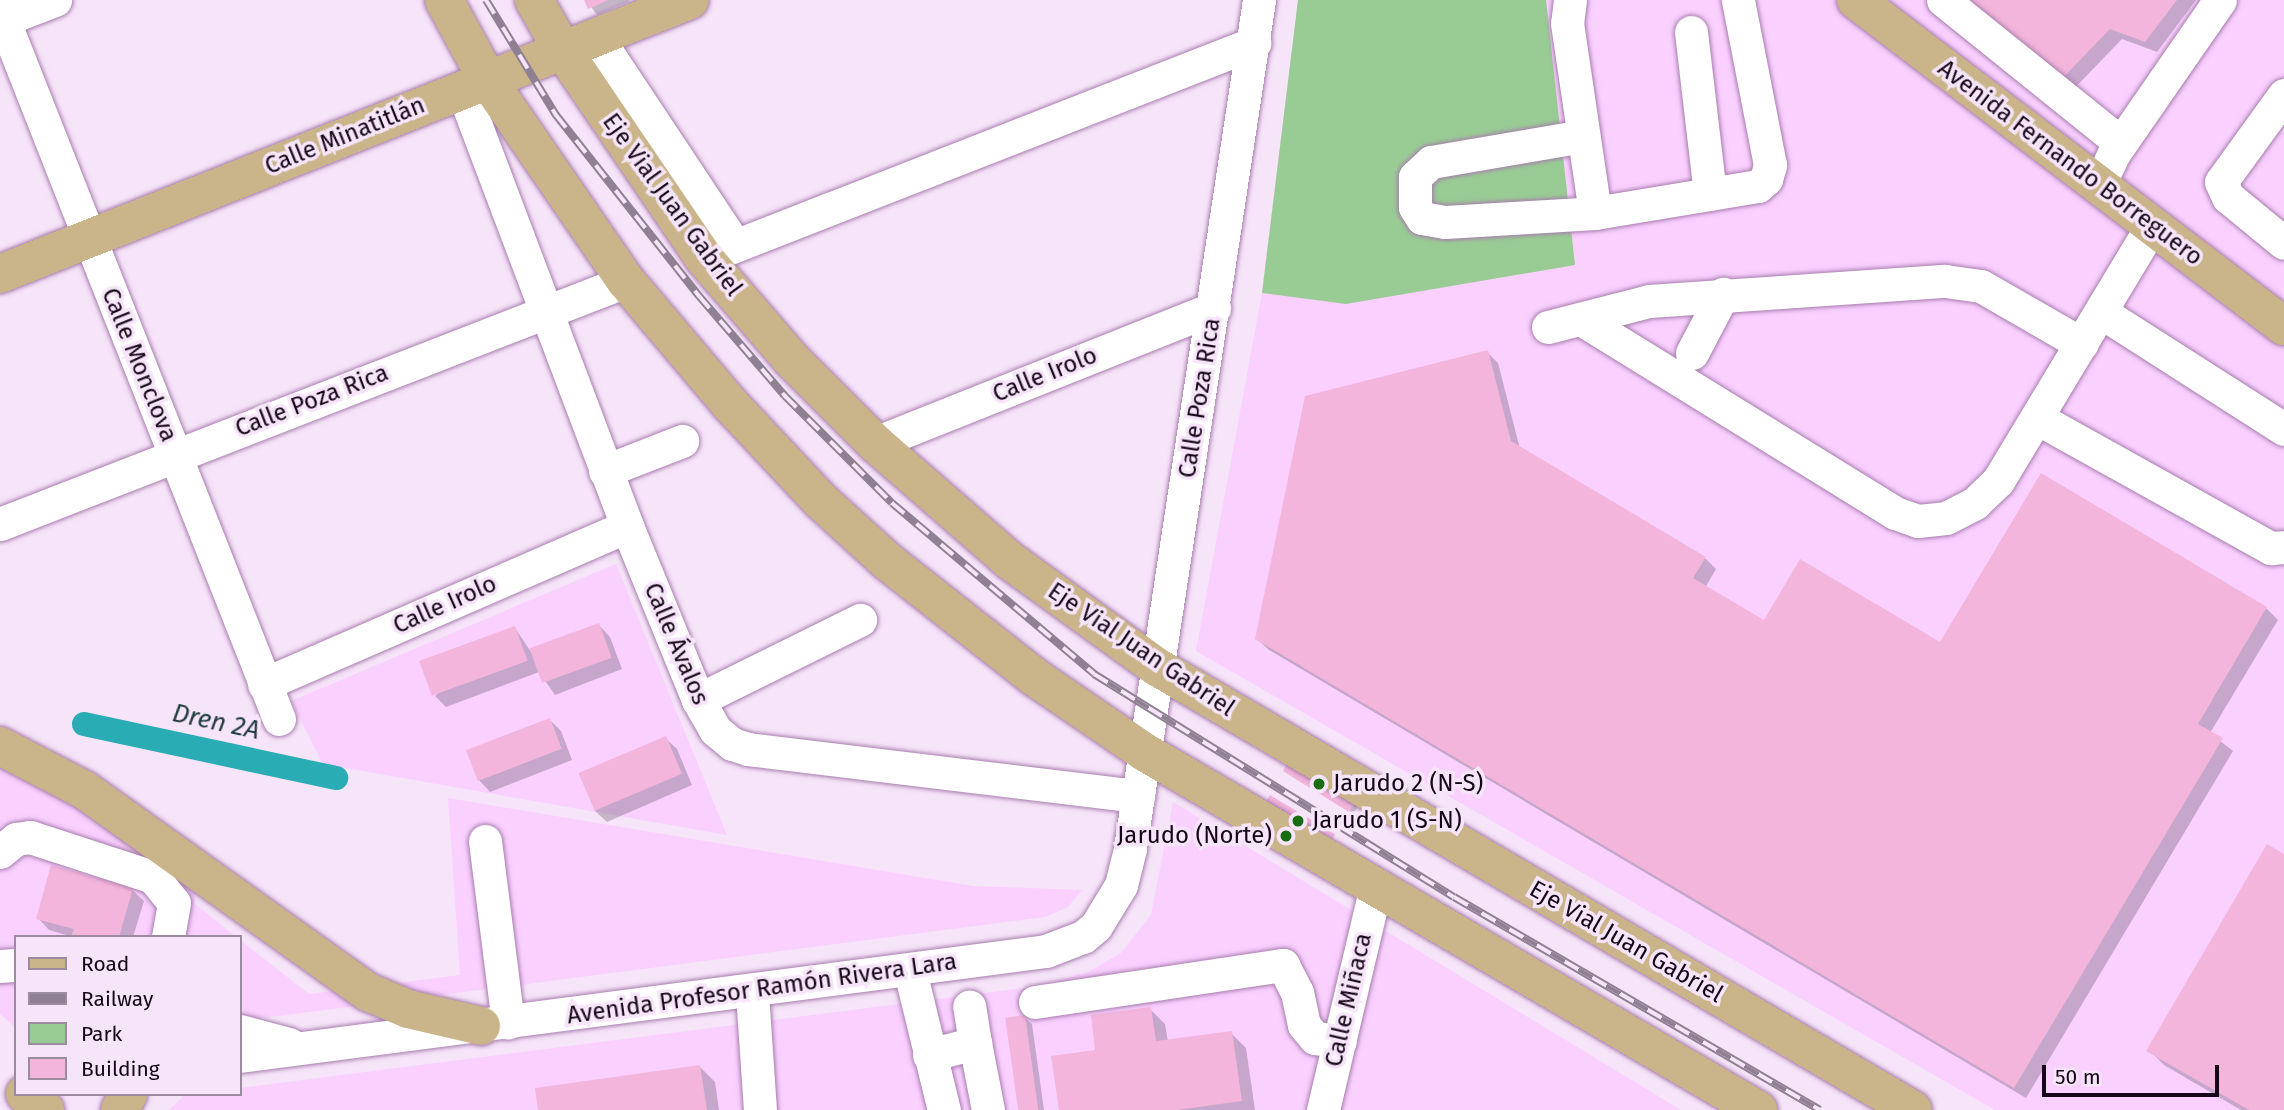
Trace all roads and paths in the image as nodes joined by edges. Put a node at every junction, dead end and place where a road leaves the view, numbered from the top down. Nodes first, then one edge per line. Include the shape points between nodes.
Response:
1 (55, 0) edge
2 (444, 0) edge
3 (534, 0) edge
4 (690, 0) edge
5 (1259, 0) edge
6 (1570, 0) edge
7 (1738, 0) edge
8 (1856, 0) edge
9 (1942, 0) edge
10 (2220, 0) edge
11 (1, 17) edge
12 (1691, 32) dead end
13 (579, 43) junction
14 (1254, 43) junction
15 (475, 84) junction
16 (2284, 95) edge
17 (1583, 136) junction
18 (2121, 143) junction
19 (2099, 186) junction
20 (1710, 194) junction
21 (1595, 213) junction
22 (2152, 226) junction
23 (88, 240) junction
24 (2284, 243) edge
25 (720, 251) junction
26 (0, 274) edge
27 (626, 281) junction
28 (1723, 294) junction
29 (1214, 308) junction
30 (545, 312) junction
31 (2101, 312) junction
32 (1581, 319) junction
33 (2284, 326) edge
34 (1548, 327) dead end
35 (2082, 344) junction
36 (1692, 353) dead end
37 (2037, 418) junction
38 (2284, 429) edge
39 (682, 441) dead end
40 (875, 443) junction
41 (176, 453) junction
42 (606, 471) junction
43 (0, 524) edge
44 (627, 526) junction
45 (2284, 547) edge
46 (860, 620) dead end
47 (1157, 667) junction
48 (264, 684) junction
49 (698, 701) junction
50 (279, 719) dead end
51 (0, 746) edge
52 (1146, 752) junction
53 (1138, 796) junction
54 (485, 841) dead end
55 (0, 852) edge
56 (1375, 890) junction
57 (169, 935) edge
58 (910, 971) junction
59 (752, 993) junction
60 (1035, 1002) dead end
61 (969, 1006) dead end
62 (495, 1024) junction
63 (242, 1032) edge
64 (1340, 1041) junction
65 (975, 1043) junction
66 (305, 1048) junction
67 (929, 1055) junction
68 (242, 1056) edge
69 (0, 1074) edge
70 (14, 1086) edge
71 (28, 1096) edge
72 (45, 1110) edge
73 (760, 1110) edge
74 (944, 1110) edge
75 (988, 1110) edge
76 (1323, 1110) edge
77 (1758, 1110) edge
78 (1913, 1110) edge

1 - 11 street
2 - 15 main road
3 - 13 main road, Eje Vial Juan Gabriel
4 - 13 main road, Calle Minatitlán
5 - 14 street, Calle Poza Rica
6 - 17 street via 1567,23
7 - 20 street via 1770,165 1758,186
8 - 19 main road, Avenida Fernando Borreguero
9 - 18 street
10 - 18 street
11 - 23 street, Calle Monclova
12 - 20 street
13 - 15 main road, Calle Minatitlán
13 - 25 main road, Eje Vial Juan Gabriel
14 - 25 street
14 - 29 street, Calle Poza Rica
15 - 23 main road, Calle Minatitlán
15 - 27 main road
15 - 30 street, Calle Ávalos
16 - 24 street via 2221,182 2228,197
17 - 21 street
17 - 21 street via 1432,162 1415,177 1415,207 1422,218 1445,222
18 - 19 street
19 - 22 main road, Avenida Fernando Borreguero
20 - 21 street
22 - 31 street
22 - 33 main road, Avenida Fernando Borreguero
23 - 26 main road, Calle Minatitlán
23 - 41 street, Calle Monclova
25 - 40 main road, Eje Vial Juan Gabriel via 793,361
27 - 30 street, Calle Poza Rica
27 - 52 main road via 821,501 887,561 1033,676
28 - 32 street via 1649,301
28 - 35 street via 1964,282 1981,286
28 - 36 street
29 - 40 street, Calle Irolo
29 - 47 street, Calle Poza Rica
30 - 41 street, Calle Poza Rica
30 - 42 street, Calle Ávalos
31 - 35 street
31 - 38 street
32 - 34 street
32 - 37 street via 1895,513 1918,521 1946,518 1975,503 1998,481
35 - 37 street
37 - 45 street via 2271,548
39 - 42 street
40 - 47 main road, Eje Vial Juan Gabriel via 1009,560
41 - 43 street, Calle Poza Rica
41 - 48 street, Calle Monclova
42 - 44 street, Calle Ávalos
44 - 48 street, Calle Irolo
44 - 49 street, Calle Ávalos
46 - 49 street
47 - 52 street, Calle Poza Rica
47 - 78 main road, Eje Vial Juan Gabriel
48 - 50 street, Calle Monclova
49 - 53 street, Calle Ávalos via 715,730 732,744 748,749
51 - 62 main road via 86,791 369,992 408,1009
52 - 53 street, Avenida Profesor Ramón Rivera Lara
52 - 56 main road
53 - 58 street, Avenida Profesor Ramón Rivera Lara via 1121,885 1109,911 1083,937 1046,951
54 - 62 street
55 - 57 street via 16,839 30,837 153,877 174,903
56 - 64 street, Calle Miñaca
56 - 77 main road
58 - 59 street, Avenida Profesor Ramón Rivera Lara
58 - 67 street
59 - 62 street, Avenida Profesor Ramón Rivera Lara
59 - 73 street
60 - 64 street via 1283,965 1297,992 1304,1025 1315,1038
61 - 65 street
62 - 66 street, Avenida Profesor Ramón Rivera Lara
63 - 66 street
64 - 76 street, Calle Miñaca
65 - 67 street
65 - 75 street
66 - 68 street, Avenida Profesor Ramón Rivera Lara
67 - 74 street
69 - 70 main road
71 - 72 main road

